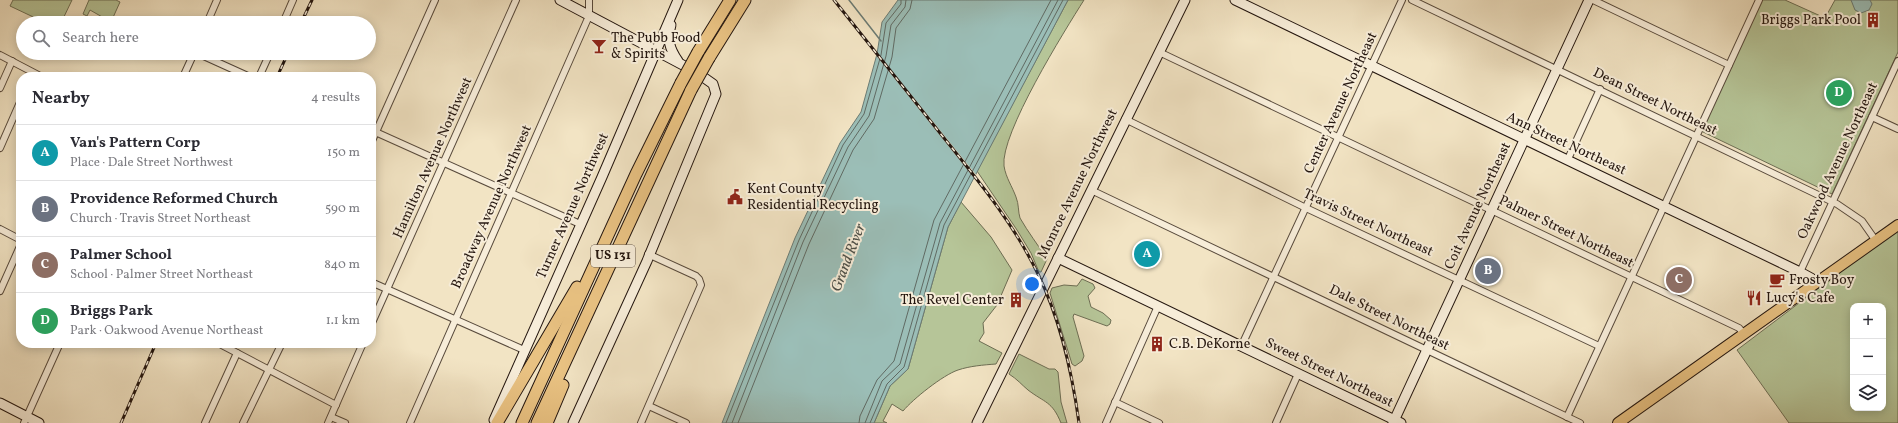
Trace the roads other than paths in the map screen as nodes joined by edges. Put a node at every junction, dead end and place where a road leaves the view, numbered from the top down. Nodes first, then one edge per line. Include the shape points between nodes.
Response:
1 (217, 0) edge
2 (293, 0) edge
3 (435, 0) edge
4 (516, 0) edge
5 (560, 0) edge
6 (589, 0) edge
7 (678, 0) edge
8 (730, 0) edge
9 (745, 0) edge
10 (1185, 0) edge
11 (1235, 0) edge
12 (1402, 0) edge
13 (1412, 0) edge
14 (1589, 0) edge
15 (1593, 0) edge
16 (1758, 0) edge
17 (210, 16) edge
18 (286, 16) edge
19 (589, 16) junction
20 (656, 51) junction
21 (1159, 52) junction
22 (0, 55) edge
23 (191, 60) edge
24 (213, 60) edge
25 (267, 60) edge
26 (12, 61) junction
27 (1898, 61) edge
28 (679, 63) junction
29 (1729, 65) junction
30 (1371, 66) junction
31 (1557, 68) junction
32 (28, 72) edge
33 (185, 72) edge
34 (239, 72) edge
35 (261, 72) edge
36 (0, 88) edge
37 (1600, 89) junction
38 (16, 111) edge
39 (1872, 117) junction
40 (1125, 119) junction
41 (376, 127) edge
42 (1898, 129) edge
43 (376, 132) edge
44 (1338, 136) junction
45 (1696, 136) junction
46 (1524, 140) junction
47 (0, 148) edge
48 (1568, 159) junction
49 (444, 162) junction
50 (1091, 190) junction
51 (512, 192) junction
52 (1833, 202) junction
53 (1664, 206) junction
54 (1306, 208) junction
55 (1492, 210) junction
56 (580, 224) junction
57 (1898, 225) edge
58 (612, 226) junction
59 (0, 229) edge
60 (16, 237) edge
61 (1876, 240) junction
62 (648, 254) junction
63 (16, 255) edge
64 (1058, 258) junction
65 (1800, 272) junction
66 (604, 276) junction
67 (1274, 276) junction
68 (1632, 277) junction
69 (1460, 280) junction
70 (1816, 283) junction
71 (376, 284) edge
72 (387, 289) junction
73 (0, 290) edge
74 (1158, 306) junction
75 (376, 314) edge
76 (456, 319) junction
77 (1744, 334) junction
78 (1599, 346) junction
79 (1241, 347) junction
80 (58, 348) edge
81 (228, 348) edge
82 (280, 348) edge
83 (361, 348) edge
84 (524, 350) junction
85 (1427, 350) junction
86 (237, 353) junction
87 (270, 370) junction
88 (1298, 374) junction
89 (1115, 402) junction
90 (0, 403) edge
91 (336, 405) junction
92 (649, 406) junction
93 (1567, 416) junction
94 (26, 420) edge
95 (329, 420) edge
96 (1396, 422) edge
97 (39, 423) edge
98 (205, 423) edge
99 (243, 423) edge
100 (344, 423) edge
101 (410, 423) edge
102 (493, 423) edge
103 (497, 423) edge
104 (522, 423) edge
105 (537, 423) edge
106 (548, 423) edge
107 (573, 423) edge
108 (641, 423) edge
109 (686, 423) edge
110 (977, 423) edge
111 (1106, 423) edge
112 (1159, 423) edge
113 (1276, 423) edge
114 (1580, 423) edge
115 (1618, 423) edge

1 - 17 street
2 - 18 street
3 - 41 street
4 - 49 street, Hamilton Avenue Northwest
5 - 19 street
6 - 19 street, Broadway Avenue Northwest
7 - 20 street, Turner Avenue Northwest
7 - 28 street via 668,41
8 - 58 highway, US 131, bridge via 681,83
9 - 66 highway, US 131, bridge via 691,90
10 - 21 street, Monroe Avenue Northwest
11 - 30 street, Ann Street Northeast
12 - 30 street, Center Avenue Northeast
13 - 31 street, Dean Street Northeast
14 - 31 street, Coit Avenue Northeast
15 - 29 street
16 - 29 street
19 - 20 street
19 - 51 street, Broadway Avenue Northwest
20 - 28 street
20 - 56 street, Turner Avenue Northwest
21 - 40 street, Monroe Avenue Northwest
21 - 44 street, Palmer Street Northeast
22 - 26 street
23 - 33 street
24 - 34 street
25 - 35 street
26 - 32 street
26 - 36 street
27 - 39 street, Oakwood Avenue Northeast
28 - 62 street via 708,79 715,89 714,99
29 - 45 street
30 - 44 street, Center Avenue Northeast
30 - 46 street, Ann Street Northeast
31 - 37 street, Dean Street Northeast
31 - 46 street, Coit Avenue Northeast
37 - 45 street, Dean Street Northeast
37 - 48 street
38 - 47 street
39 - 42 street
39 - 52 street, Oakwood Avenue Northeast
40 - 50 street, Monroe Avenue Northwest
40 - 54 street, Travis Street Northeast
43 - 49 street
44 - 54 street, Center Avenue Northeast
44 - 55 street, Palmer Street Northeast
45 - 52 street, Dean Street Northeast
45 - 53 street
46 - 48 street, Ann Street Northeast
46 - 55 street, Coit Avenue Northeast
48 - 53 street, Ann Street Northeast
49 - 51 street
49 - 72 street, Hamilton Avenue Northwest
50 - 64 street, Monroe Avenue Northwest
50 - 67 street, Dale Street Northeast
51 - 56 street
51 - 76 street, Broadway Avenue Northwest
52 - 61 street, Dean Street Northeast via 1862,221
52 - 65 street, Oakwood Avenue Northeast
53 - 65 street, Ann Street Northeast
53 - 68 street
54 - 67 street, Center Avenue Northeast
54 - 69 street, Travis Street Northeast
55 - 68 street, Palmer Street Northeast
55 - 69 street, Coit Avenue Northeast
56 - 84 street, Turner Avenue Northwest
57 - 61 main road
58 - 103 highway
58 - 104 highway, US 131
59 - 60 street
61 - 70 main road
62 - 92 street via 699,279 700,285
62 - 107 street
63 - 73 street
64 - 74 street, Sweet Street Northeast
64 - 110 street, Monroe Avenue Northwest
65 - 70 street, Ann Street Northeast
66 - 105 highway, US 131
66 - 106 highway via 594,310
67 - 79 street, Center Avenue Northeast
67 - 85 street, Dale Street Northeast
68 - 77 street, Palmer Street Northeast via 1739,328
68 - 78 street
69 - 78 street, Travis Street Northeast
69 - 85 street, Coit Avenue Northeast
70 - 77 main road
71 - 72 street
72 - 75 street, Hamilton Avenue Northwest
72 - 76 street
74 - 79 street, Sweet Street Northeast
74 - 89 street
76 - 84 street
76 - 101 street, Broadway Avenue Northwest
77 - 115 main road
78 - 93 street
79 - 88 street, Sweet Street Northeast
80 - 94 street
81 - 86 street
82 - 87 street
83 - 91 street
84 - 102 street, Turner Avenue Northwest
85 - 93 street, Dale Street Northeast
85 - 96 street, Coit Avenue Northeast
86 - 87 street
86 - 98 street
87 - 91 street
87 - 99 street
88 - 96 street, Sweet Street Northeast
88 - 113 street
89 - 111 street
89 - 112 street
90 - 94 street
91 - 95 street
92 - 108 street
92 - 109 street
93 - 114 street, Dale Street Northeast
94 - 97 street
95 - 100 street

